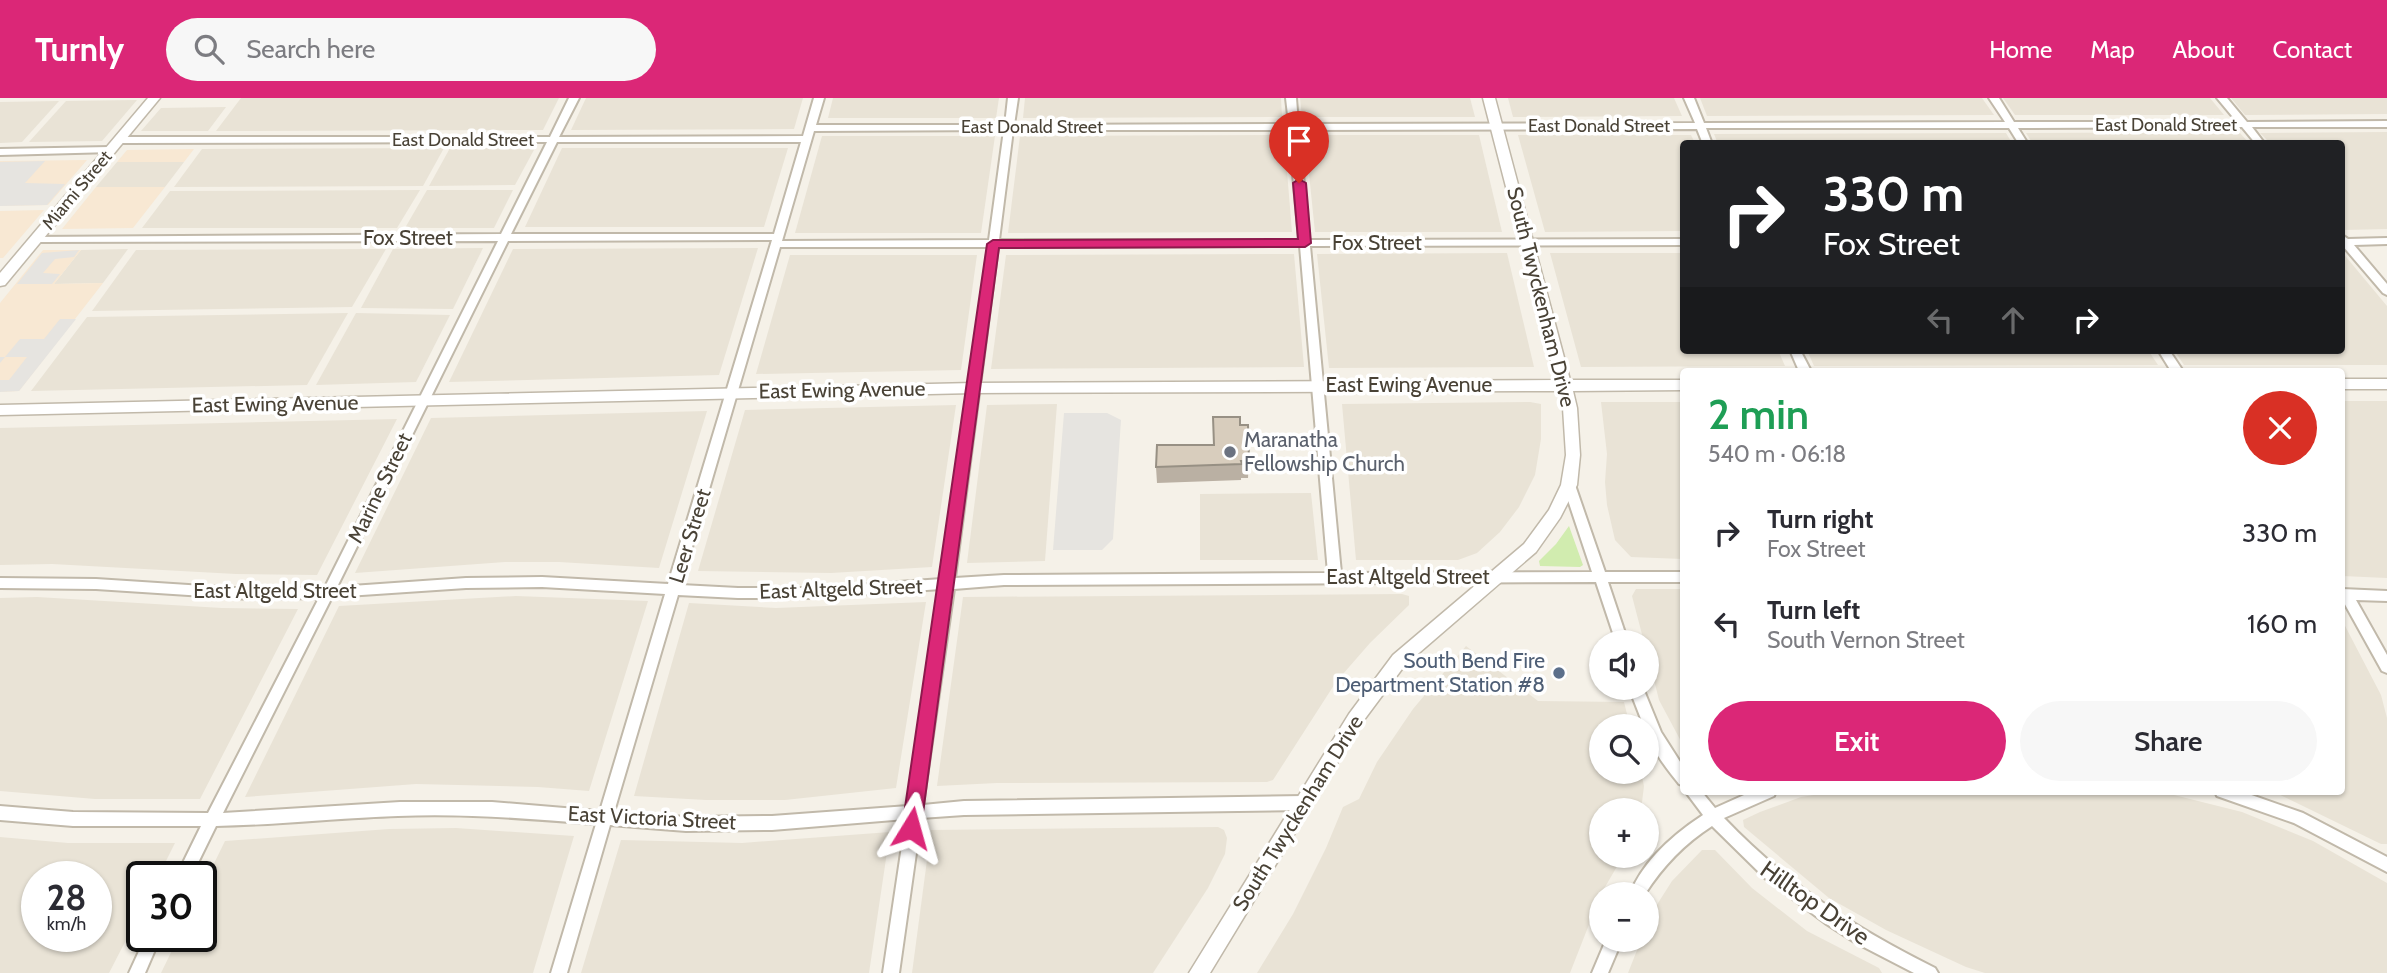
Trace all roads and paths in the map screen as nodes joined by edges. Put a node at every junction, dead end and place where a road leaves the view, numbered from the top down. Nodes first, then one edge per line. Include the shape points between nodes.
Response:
1 (154, 98) edge
2 (573, 98) edge
3 (820, 98) edge
4 (1013, 98) edge
5 (1292, 98) edge
6 (1489, 98) edge
7 (1689, 98) edge
8 (1994, 98) edge
9 (2222, 98) edge
10 (2387, 124) edge
11 (2012, 125) junction
12 (2245, 125) junction
13 (1497, 126) junction
14 (1702, 126) junction
15 (1009, 127) junction
16 (1294, 127) junction
17 (809, 133) junction
18 (553, 140) junction
19 (1707, 140) edge
20 (2021, 140) edge
21 (2258, 140) edge
22 (115, 145) junction
23 (0, 152) edge
24 (504, 238) junction
25 (36, 239) junction
26 (2345, 240) edge
27 (778, 241) junction
28 (1527, 242) junction
29 (1680, 242) edge
30 (2345, 242) edge
31 (2387, 242) edge
32 (1305, 243) junction
33 (993, 244) junction
34 (5, 270) edge
35 (0, 282) edge
36 (2387, 291) edge
37 (1564, 384) junction
38 (2345, 384) edge
39 (2387, 384) edge
40 (1680, 385) edge
41 (1318, 386) junction
42 (974, 388) junction
43 (732, 393) junction
44 (423, 400) junction
45 (0, 410) edge
46 (1569, 485) junction
47 (1600, 576) junction
48 (1335, 577) junction
49 (1498, 577) junction
50 (1680, 577) edge
51 (0, 583) edge
52 (948, 584) junction
53 (674, 588) junction
54 (328, 593) junction
55 (2345, 594) edge
56 (2345, 596) edge
57 (2387, 596) edge
58 (1618, 630) edge
59 (2387, 667) edge
60 (1641, 700) edge
61 (1680, 773) edge
62 (1695, 795) edge
63 (1760, 795) edge
64 (2233, 795) edge
65 (1304, 803) junction
66 (914, 810) junction
67 (0, 813) edge
68 (1712, 816) junction
69 (606, 817) junction
70 (210, 820) junction
71 (191, 861) edge
72 (2387, 865) edge
73 (1646, 882) edge
74 (146, 952) edge
75 (1609, 952) edge
76 (1920, 971) edge
77 (136, 973) edge
78 (559, 973) edge
79 (891, 973) edge
80 (1199, 973) edge
81 (1600, 973) edge

1 - 22 street, Miami Street
2 - 18 street, Marine Street
3 - 17 street, Leer Street
4 - 15 street
5 - 16 street
6 - 13 street, South Twyckenham Drive
7 - 14 street
8 - 11 street
9 - 12 street
10 - 12 street, East Donald Street
11 - 12 street, East Donald Street
11 - 14 street, East Donald Street
11 - 20 street
12 - 21 street
13 - 14 street, East Donald Street
13 - 16 street, East Donald Street
13 - 28 street, South Twyckenham Drive
14 - 19 street
15 - 16 street, East Donald Street
15 - 17 street, East Donald Street
15 - 33 street
16 - 32 street
17 - 18 street, East Donald Street
17 - 27 street, Leer Street
18 - 22 street, East Donald Street
18 - 24 street, Marine Street
22 - 23 street, East Donald Street
22 - 25 street, Miami Street
24 - 25 street, Fox Street
24 - 27 street, Fox Street
24 - 44 street, Marine Street
25 - 34 street, Miami Street
26 - 31 street
27 - 33 street, Fox Street
27 - 43 street, Leer Street
28 - 29 street, Fox Street
28 - 32 street, Fox Street
28 - 37 street, South Twyckenham Drive
30 - 36 street
32 - 33 street, Fox Street
32 - 41 street
33 - 42 street
34 - 35 street, Miami Street
37 - 40 street, East Ewing Avenue
37 - 41 street, East Ewing Avenue
37 - 46 street, South Twyckenham Drive via 1572,431
38 - 39 street
41 - 42 street, East Ewing Avenue
41 - 48 street
42 - 43 street, East Ewing Avenue
42 - 52 street
43 - 44 street, East Ewing Avenue
43 - 53 street, Leer Street
44 - 45 street, East Ewing Avenue
44 - 54 street, Marine Street
46 - 47 street, South Twyckenham Drive
46 - 49 street, South Twyckenham Drive via 1530,548
47 - 49 street, East Altgeld Street
47 - 50 street, East Altgeld Street
47 - 58 street, South Twyckenham Drive
48 - 49 street, East Altgeld Street
48 - 52 street, East Altgeld Street
49 - 65 street, South Twyckenham Drive via 1399,660 1355,719
51 - 54 street, East Altgeld Street via 121,585 222,594
52 - 53 street, East Altgeld Street via 813,593
52 - 66 street
53 - 54 street, East Altgeld Street via 466,583
53 - 69 street, Leer Street
54 - 70 street, Marine Street
55 - 57 street
56 - 59 street
60 - 61 street
62 - 68 street, Hilltop Drive
63 - 68 street
64 - 72 street via 2298,818
65 - 66 street, East Victoria Street
65 - 80 street, South Twyckenham Drive
66 - 69 street, East Victoria Street via 772,823 686,824
66 - 79 street
67 - 70 street, East Victoria Street via 73,820
68 - 73 street via 1686,834
68 - 76 street, Hilltop Drive via 1774,879 1827,917
69 - 70 street, East Victoria Street via 442,808
69 - 78 street, Leer Street
70 - 71 street, Marine Street
74 - 77 street
75 - 81 street

